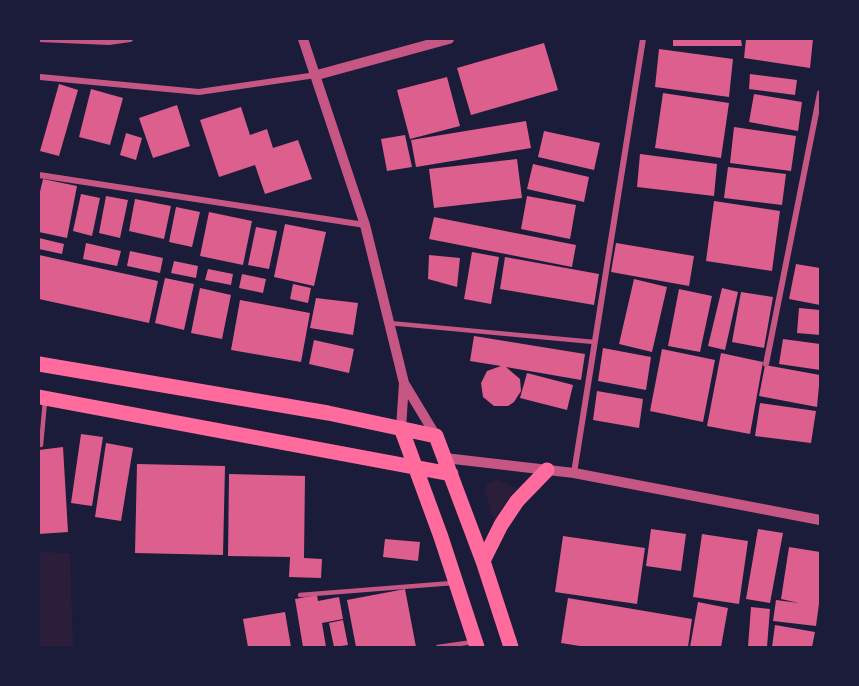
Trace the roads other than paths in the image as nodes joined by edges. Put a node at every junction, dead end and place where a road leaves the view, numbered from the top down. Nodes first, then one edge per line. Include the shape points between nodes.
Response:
1 (39, 39) edge
2 (130, 39) edge
3 (303, 39) edge
4 (449, 39) edge
5 (643, 39) edge
6 (317, 75) junction
7 (40, 77) edge
8 (820, 93) edge
9 (39, 175) edge
10 (365, 225) junction
11 (389, 323) junction
12 (594, 342) junction
13 (39, 364) edge
14 (766, 364) dead end
15 (404, 383) junction
16 (42, 398) edge
17 (401, 428) junction
18 (436, 436) junction
19 (41, 445) dead end
20 (445, 458) junction
21 (415, 466) junction
22 (547, 470) junction
23 (574, 473) junction
24 (451, 474) junction
25 (820, 520) edge
26 (483, 561) junction
27 (456, 583) junction
28 (300, 595) dead end
29 (476, 644) edge
30 (438, 647) edge
31 (511, 647) edge

1 - 2 street
3 - 6 street
4 - 6 street
5 - 12 street
6 - 7 street via 199,92
6 - 10 street
8 - 14 street
9 - 10 street
10 - 11 street
11 - 12 lane
11 - 15 street
12 - 23 street
13 - 17 main road
15 - 17 street
15 - 18 street
16 - 19 lane
16 - 21 main road
17 - 18 main road
17 - 21 main road
18 - 20 main road
20 - 22 street
20 - 24 main road
21 - 24 main road
21 - 27 main road
22 - 23 street
22 - 26 main road via 517,501
23 - 25 street
24 - 26 main road
26 - 31 main road
27 - 28 lane
27 - 29 main road
29 - 30 lane

